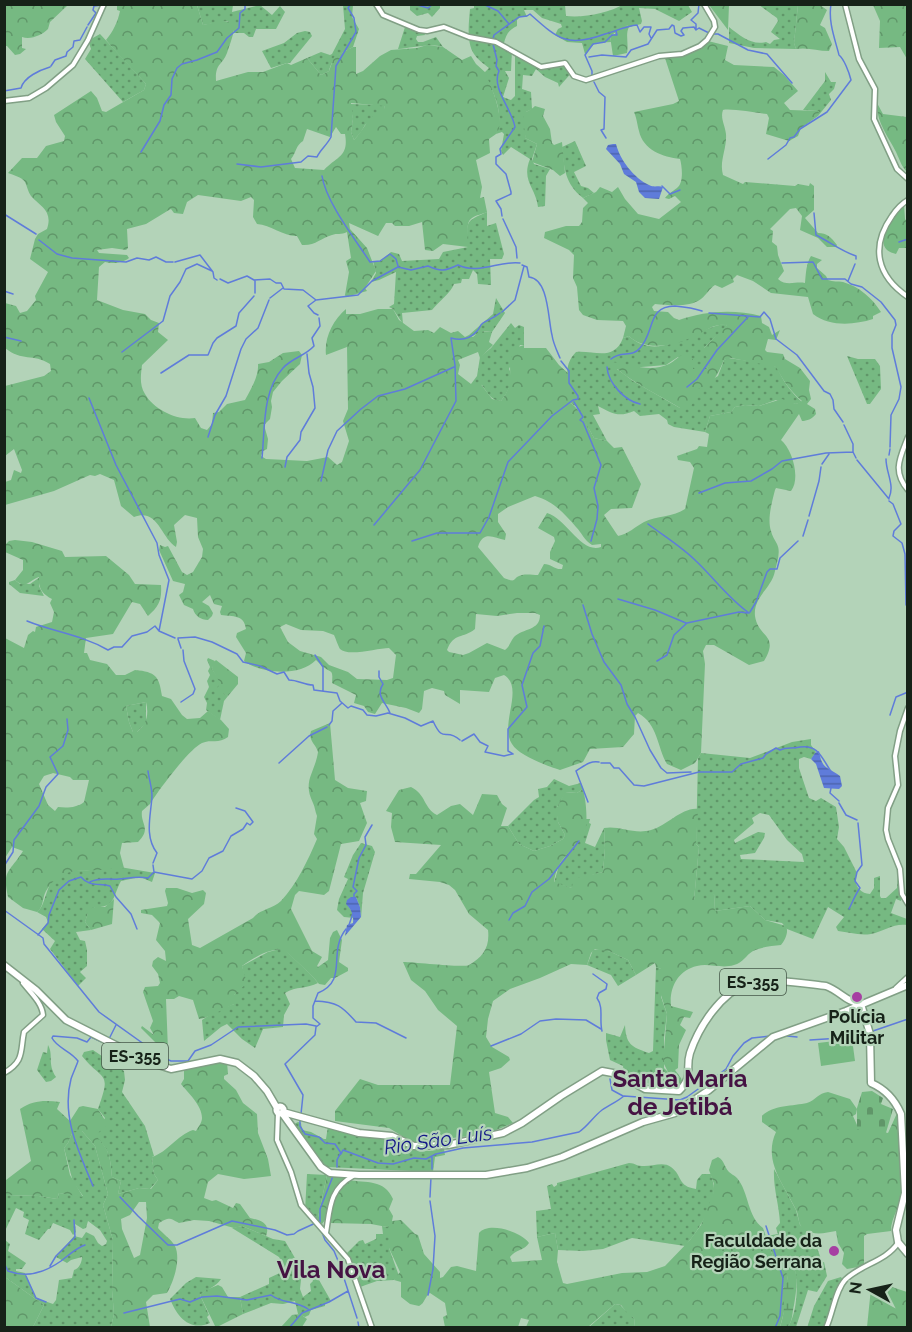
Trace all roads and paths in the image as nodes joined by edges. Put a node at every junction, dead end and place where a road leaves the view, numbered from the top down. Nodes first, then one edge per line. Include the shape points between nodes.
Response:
1 (104, 4) edge
2 (376, 4) edge
3 (704, 4) edge
4 (846, 4) edge
5 (4, 101) edge
6 (908, 179) edge
7 (908, 200) edge
8 (908, 297) edge
9 (908, 437) edge
10 (908, 489) edge
11 (908, 708) edge
12 (908, 904) edge
13 (4, 965) edge
14 (18, 975) junction
15 (908, 977) edge
16 (908, 985) edge
17 (894, 991) junction
18 (849, 1001) junction
19 (861, 1004) junction
20 (849, 1009) junction
21 (4, 1073) edge
22 (282, 1110) junction
23 (359, 1175) junction
24 (326, 1233) junction
25 (898, 1242) junction
26 (908, 1254) edge
27 (372, 1328) edge
28 (826, 1328) edge

1 - 5 street via 75,63 29,98
2 - 3 street via 382,15 414,28 427,32 444,27 496,42 539,67 565,63 574,76 586,80 700,46 715,27
4 - 6 street via 859,59 875,89 876,124 898,171
7 - 8 street via 887,224 878,248 890,282
9 - 10 street via 898,471
11 - 12 street via 895,756 898,785 886,819 886,835 900,869 903,898
13 - 14 main road, ES-355
14 - 21 street via 43,1013 24,1032 23,1052
14 - 22 main road, ES-355 via 66,1020 148,1062 171,1069 209,1060 233,1061 254,1076
15 - 17 street
16 - 17 main road
17 - 19 main road
18 - 19 main road, ES-355
18 - 20 main road
18 - 22 main road, ES-355 via 826,987 750,982 731,994 710,1016 690,1053 689,1079 679,1090 645,1089 618,1074 602,1071 503,1133 448,1145 418,1147 392,1136 359,1133
19 - 20 main road
19 - 25 main road via 869,1032 871,1083 882,1088 901,1114 905,1193 897,1222
20 - 23 main road via 773,1037 682,1110 643,1122 544,1164 482,1175
22 - 23 main road via 321,1167 330,1173
22 - 24 street via 276,1127 277,1140 301,1205
23 - 24 street via 345,1180 333,1194
24 - 27 street via 348,1259
25 - 26 main road
25 - 28 street via 889,1254 843,1282

